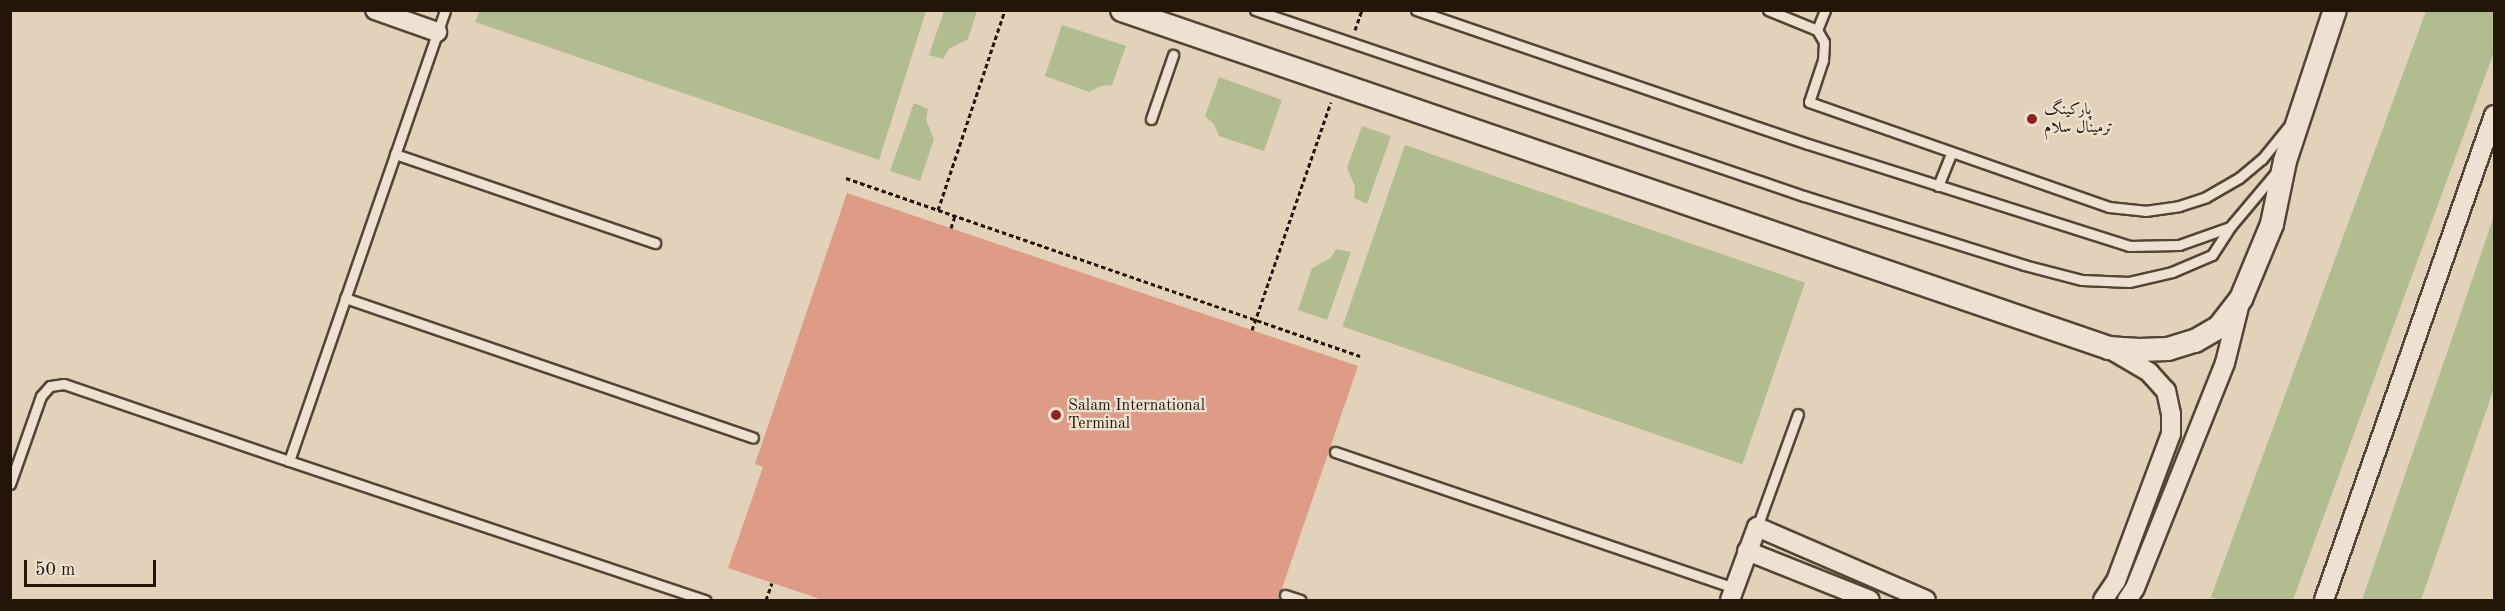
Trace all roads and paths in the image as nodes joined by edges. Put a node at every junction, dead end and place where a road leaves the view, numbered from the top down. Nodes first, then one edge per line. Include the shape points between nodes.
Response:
1 (375, 10) edge
2 (445, 10) edge
3 (1005, 10) edge
4 (1122, 10) edge
5 (1255, 10) edge
6 (1362, 10) edge
7 (1416, 10) edge
8 (1768, 10) edge
9 (1825, 10) edge
10 (2335, 10) edge
11 (1817, 30) junction
12 (437, 32) junction
13 (1351, 43) junction
14 (1173, 55) dead end
15 (1337, 84) junction
16 (2301, 111) junction
17 (2494, 115) edge
18 (1151, 119) dead end
19 (1951, 153) junction
20 (395, 154) junction
21 (2285, 161) junction
22 (846, 178) dead end
23 (1938, 186) junction
24 (939, 210) junction
25 (955, 216) junction
26 (2230, 227) junction
27 (951, 228) dead end
28 (655, 243) dead end
29 (345, 298) junction
30 (2241, 299) junction
31 (1257, 320) junction
32 (1252, 330) dead end
33 (2109, 348) junction
34 (1360, 356) dead end
35 (1798, 414) dead end
36 (753, 438) dead end
37 (1335, 452) dead end
38 (289, 461) junction
39 (10, 484) edge
40 (1757, 527) junction
41 (1747, 551) junction
42 (772, 583) dead end
43 (1732, 594) edge
44 (1285, 596) dead end
45 (705, 600) edge
46 (766, 600) edge
47 (1300, 600) edge
48 (1870, 600) edge
49 (1926, 600) edge
50 (2103, 600) edge
51 (2127, 600) edge
52 (2324, 600) edge

1 - 12 street
2 - 12 lane
3 - 24 path
4 - 15 street
5 - 13 lane
6 - 13 path
7 - 23 lane
8 - 11 lane
9 - 11 lane
10 - 16 street
11 - 19 lane via 1824,42 1823,60 1809,102
12 - 20 lane
13 - 26 lane via 1804,196 2082,280 2129,282 2172,272 2212,255
14 - 18 lane
15 - 31 path
15 - 33 street
16 - 19 lane via 2262,159 2239,178 2206,197 2145,211 2109,207
16 - 21 street
17 - 52 street
19 - 23 lane
20 - 28 lane
20 - 29 lane
21 - 26 lane
21 - 30 street via 2272,224
22 - 24 path
23 - 26 lane via 2129,246 2179,245
24 - 25 path
25 - 27 path
25 - 31 path
29 - 36 lane
29 - 38 lane
30 - 33 street via 2219,327 2195,342 2168,349
30 - 51 street via 2225,363
31 - 32 path
31 - 34 path
33 - 50 street via 2149,372 2166,391 2171,434 2116,581
35 - 40 lane
37 - 43 lane
38 - 39 lane via 64,384 50,386 41,396
38 - 45 lane
40 - 41 street
40 - 49 street
41 - 43 street
41 - 48 street
42 - 46 path
44 - 47 lane

